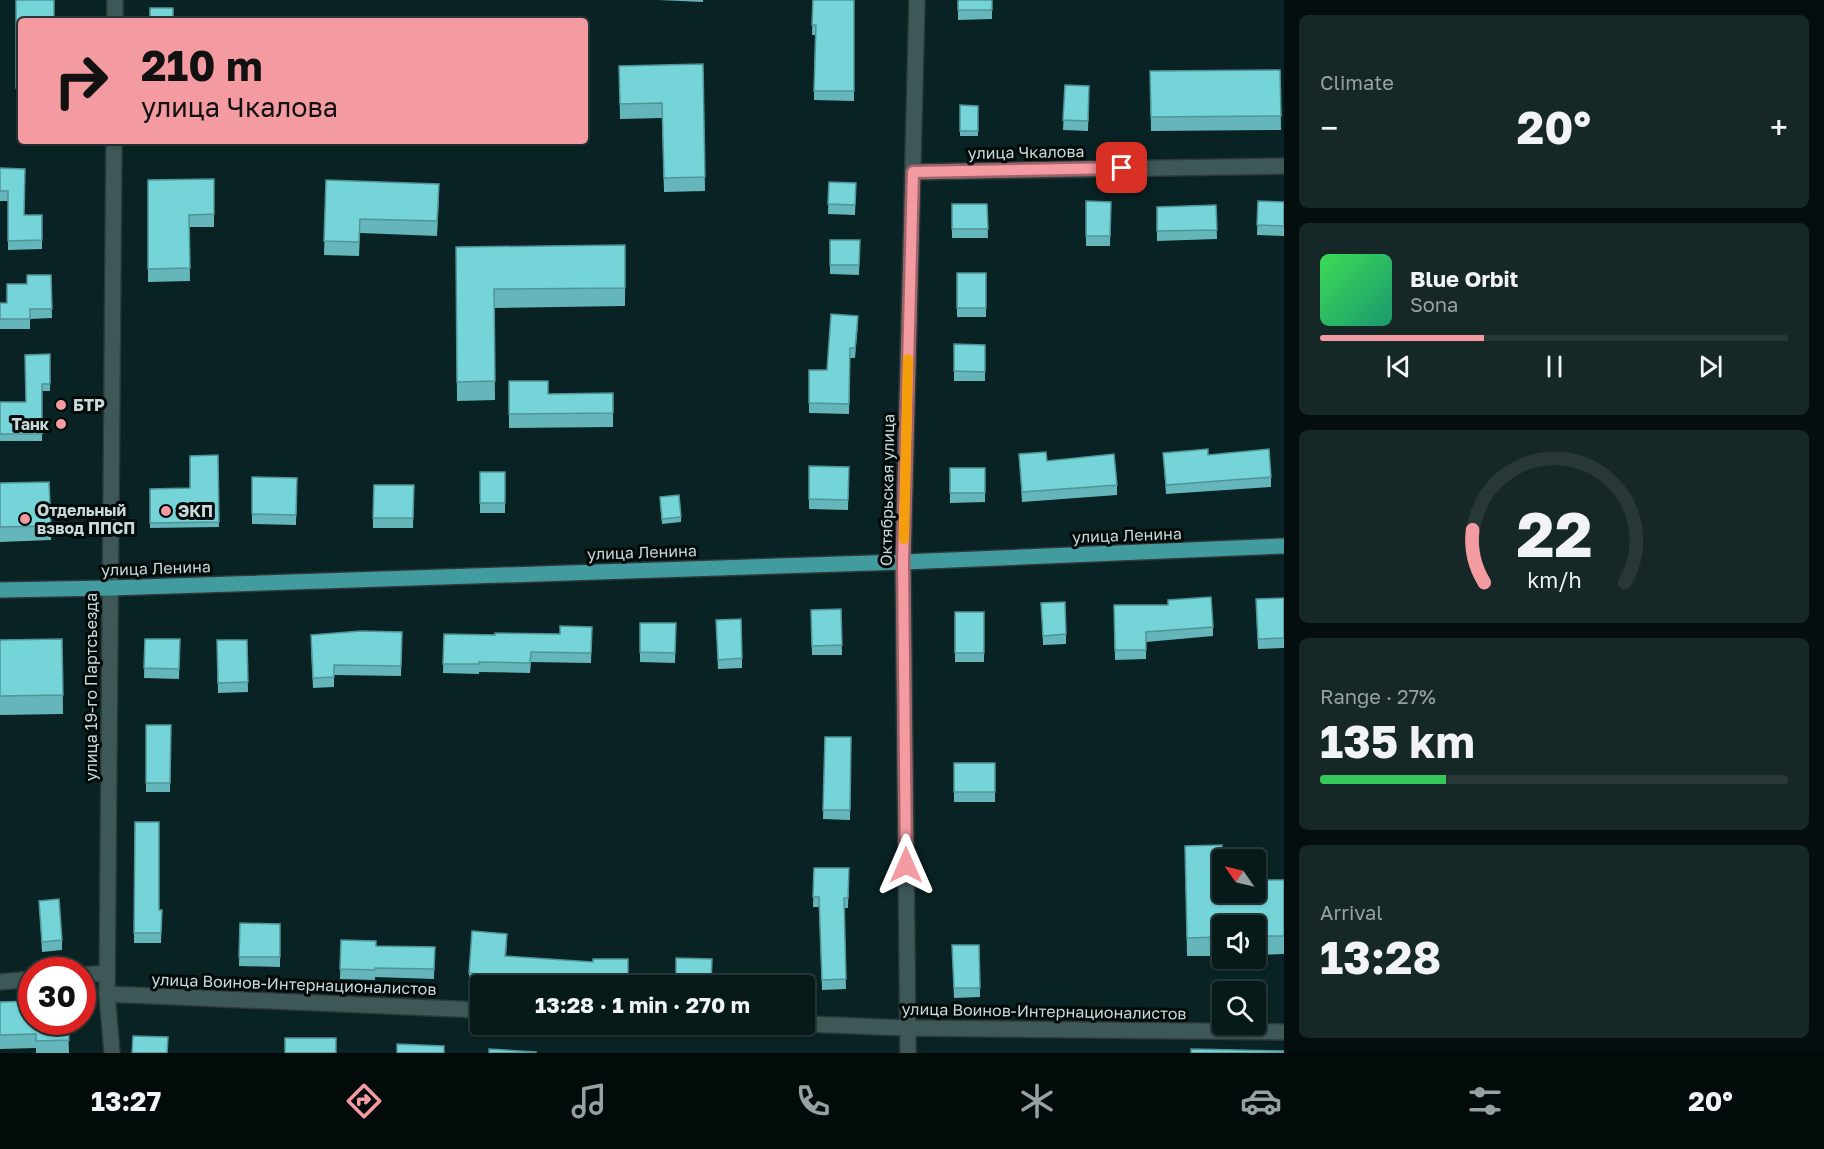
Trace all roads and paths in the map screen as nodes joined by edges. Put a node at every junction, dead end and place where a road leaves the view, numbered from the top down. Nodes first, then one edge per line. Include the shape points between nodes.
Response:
1 (115, 0) edge
2 (917, 0) edge
3 (115, 18) edge
4 (114, 144) edge
5 (1284, 166) edge
6 (913, 172) junction
7 (1284, 546) edge
8 (903, 562) junction
9 (110, 588) junction
10 (0, 590) edge
11 (107, 972) junction
12 (96, 973) edge
13 (18, 980) edge
14 (0, 982) edge
15 (107, 994) junction
16 (470, 1010) edge
17 (815, 1024) edge
18 (908, 1028) junction
19 (1284, 1032) edge
20 (112, 1053) edge
21 (908, 1053) edge

1 - 3 street
2 - 6 street, Октябрьская улица
4 - 9 street, улица 19-го Партсъезда
5 - 6 street, улица Чкалова
6 - 8 street, Октябрьская улица
7 - 8 main road, улица Ленина
8 - 9 main road, улица Ленина
8 - 18 street, Октябрьская улица
9 - 10 main road, улица Ленина
9 - 11 street, улица 19-го Партсъезда
11 - 12 street
11 - 15 street, улица 19-го Партсъезда
13 - 14 street
15 - 16 street, улица Воинов-Интернационалистов
15 - 20 street, улица 19-го Партсъезда
17 - 18 street, улица Воинов-Интернационалистов
18 - 19 street, улица Воинов-Интернационалистов
18 - 21 street, Октябрьская улица

